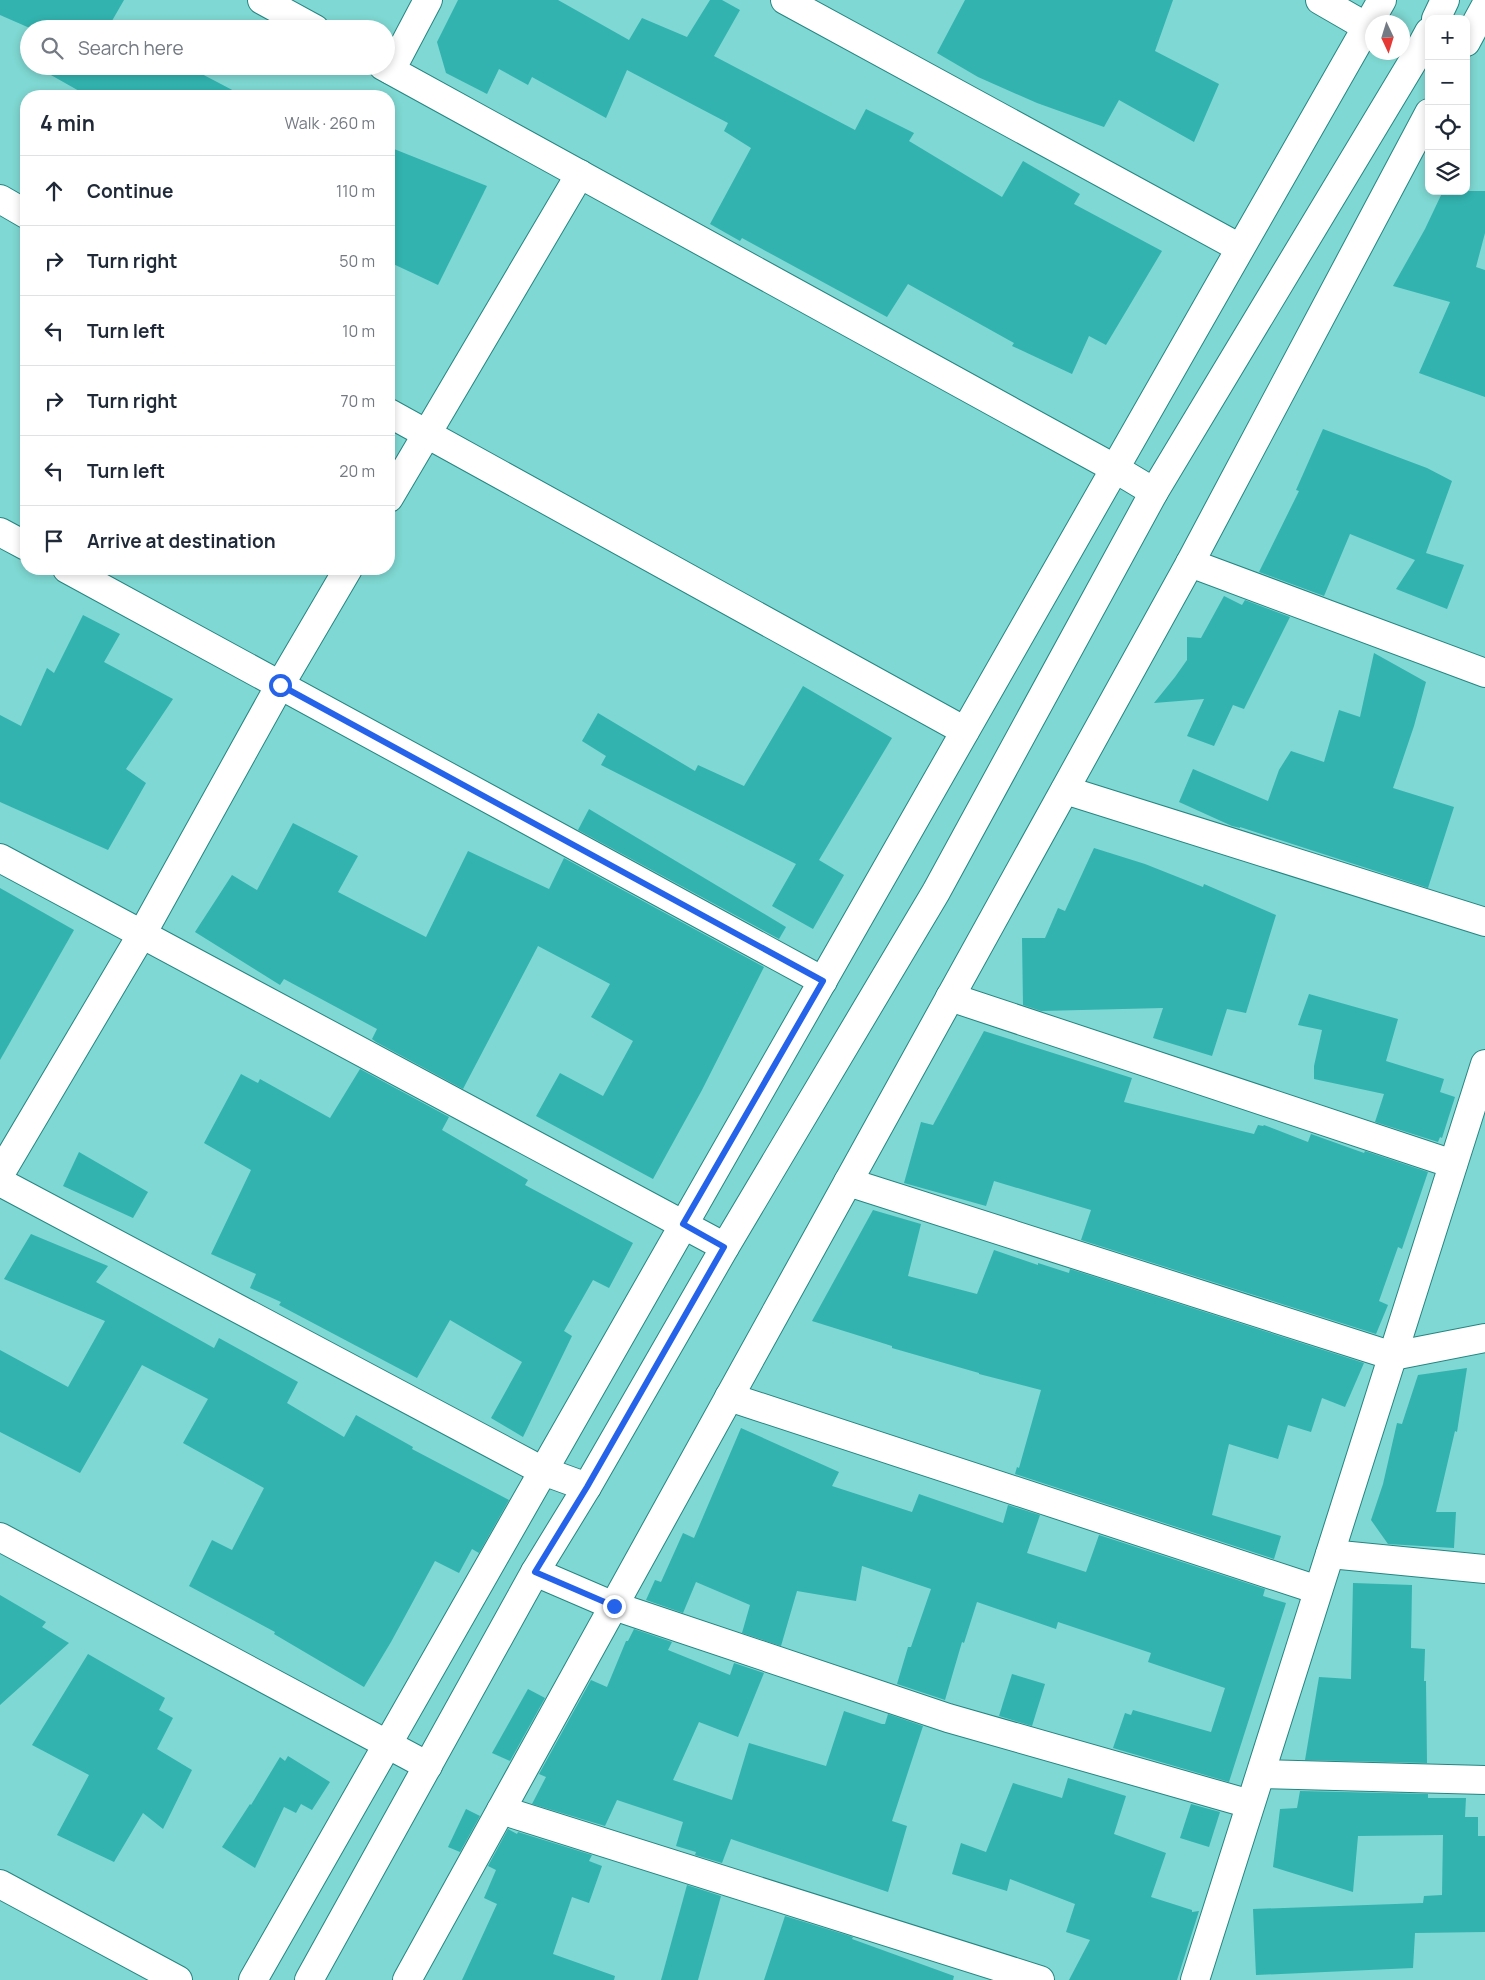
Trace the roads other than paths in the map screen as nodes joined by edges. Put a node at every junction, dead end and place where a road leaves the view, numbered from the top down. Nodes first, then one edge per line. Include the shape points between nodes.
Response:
1 (262, 0) edge
2 (428, 0) edge
3 (785, 0) edge
4 (1320, 0) edge
5 (1382, 0) edge
6 (1445, 0) edge
7 (1485, 7) edge
8 (1376, 15) edge
9 (1438, 15) edge
10 (299, 20) edge
11 (1365, 26) edge
12 (1470, 35) edge
13 (1425, 36) edge
14 (1365, 37) edge
15 (1410, 51) edge
16 (395, 55) edge
17 (1404, 60) edge
18 (395, 72) edge
19 (1425, 121) edge
20 (580, 174) junction
21 (0, 199) edge
22 (20, 211) edge
23 (1240, 248) junction
24 (395, 416) edge
25 (426, 434) junction
26 (1114, 468) junction
27 (395, 488) edge
28 (1154, 492) junction
29 (0, 532) edge
30 (20, 543) edge
31 (1190, 563) junction
32 (78, 575) edge
33 (344, 575) edge
34 (1485, 673) edge
35 (280, 685) junction
36 (965, 731) junction
37 (1065, 790) junction
38 (0, 858) edge
39 (1485, 922) edge
40 (142, 934) junction
41 (823, 981) junction
42 (950, 997) junction
43 (1485, 1064) edge
44 (1476, 1117) edge
45 (1453, 1164) junction
46 (0, 1174) edge
47 (0, 1182) edge
48 (848, 1182) junction
49 (683, 1224) junction
50 (724, 1247) junction
51 (1485, 1338) edge
52 (1393, 1356) junction
53 (730, 1397) junction
54 (543, 1471) junction
55 (587, 1487) junction
56 (0, 1537) edge
57 (1330, 1554) junction
58 (1485, 1569) edge
59 (535, 1572) junction
60 (1318, 1590) junction
61 (614, 1606) junction
62 (387, 1745) junction
63 (428, 1766) junction
64 (1261, 1774) junction
65 (1485, 1780) edge
66 (1250, 1804) junction
67 (501, 1810) junction
68 (0, 1884) edge
69 (178, 1980) edge
70 (253, 1980) edge
71 (309, 1980) edge
72 (407, 1980) edge
73 (1040, 1980) edge
74 (1200, 1980) edge

1 - 10 street
2 - 16 street
3 - 23 street
4 - 11 street
5 - 8 street
6 - 9 street
7 - 12 street
13 - 15 street
14 - 23 street
17 - 28 street
18 - 20 street
19 - 31 street
20 - 25 street
20 - 26 street
21 - 22 street
23 - 26 street
24 - 25 street
25 - 27 street
25 - 36 street
26 - 28 street
26 - 36 street
28 - 50 street via 936,892
29 - 30 street
31 - 34 street
31 - 37 street
32 - 35 street
33 - 35 street
35 - 40 street
35 - 41 street
36 - 41 street
37 - 39 street
37 - 42 street
38 - 40 street
40 - 46 street
40 - 49 street
41 - 49 street
42 - 45 street
42 - 48 street
43 - 44 street
44 - 45 street
45 - 52 street
47 - 54 street
48 - 52 street
48 - 53 street
49 - 50 street
49 - 54 street
50 - 55 street
51 - 52 street
52 - 57 street
53 - 60 street
53 - 61 street
54 - 55 street
54 - 62 street
55 - 59 street
56 - 62 street
57 - 58 street
57 - 60 street
59 - 61 street
59 - 63 street
60 - 64 street
61 - 66 street via 948,1718
61 - 67 street
62 - 63 street
62 - 70 street
63 - 71 street
64 - 65 street
64 - 66 street
66 - 74 street
67 - 72 street
67 - 73 street
68 - 69 street

